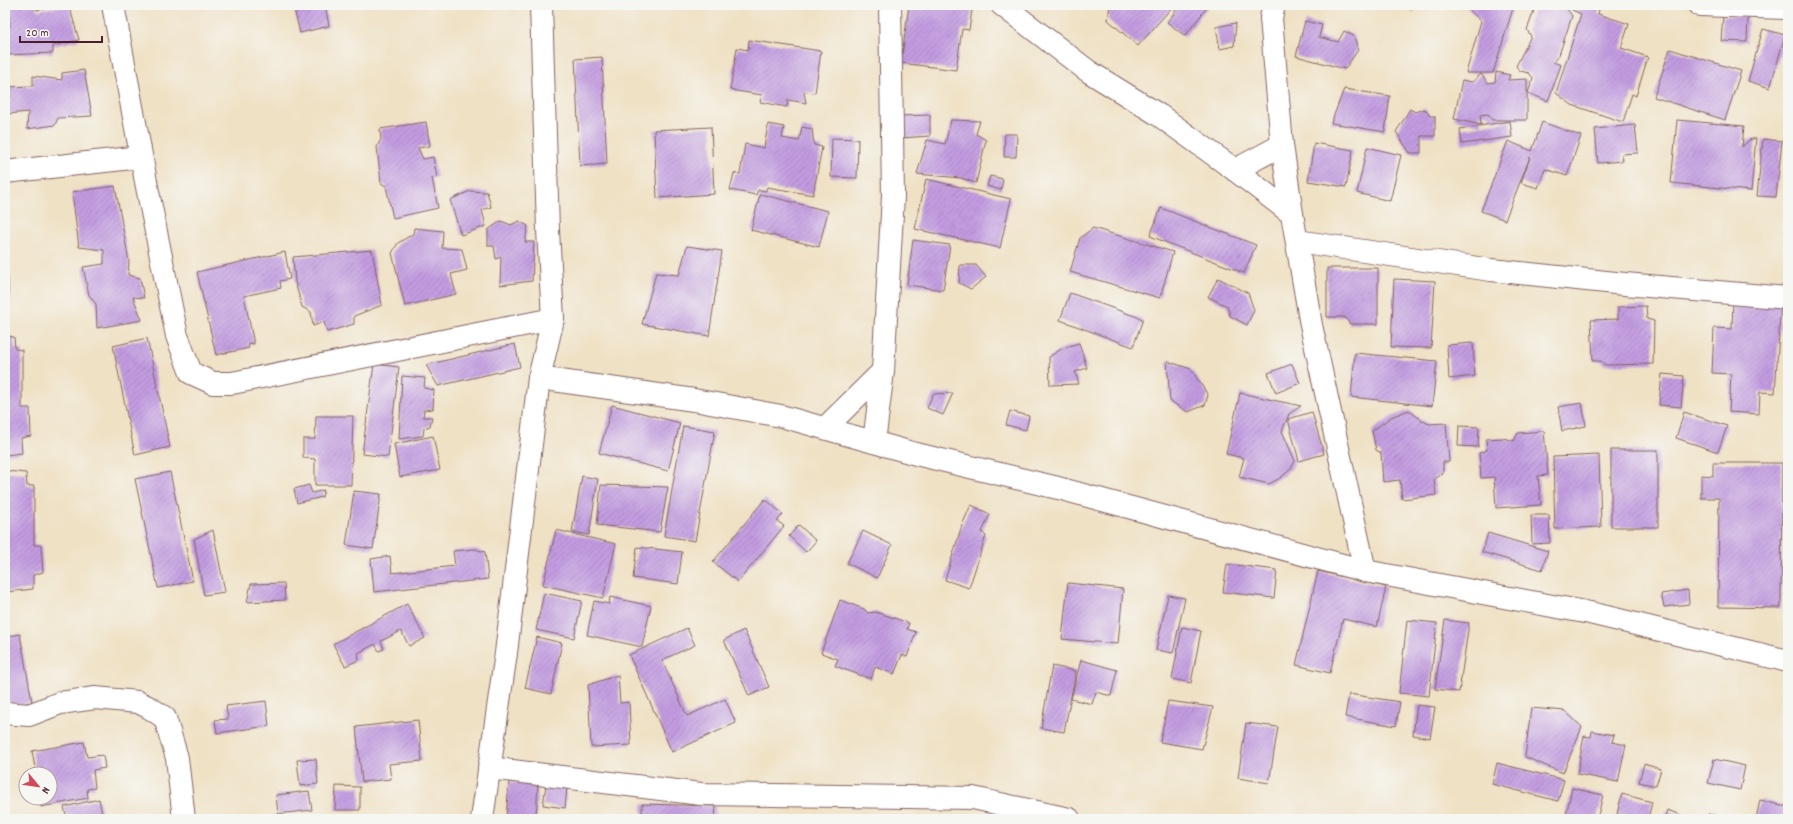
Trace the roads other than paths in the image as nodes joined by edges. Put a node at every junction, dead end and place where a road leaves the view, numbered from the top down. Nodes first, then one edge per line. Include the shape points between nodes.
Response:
1 (113, 5) edge
2 (540, 5) edge
3 (890, 5) edge
4 (1002, 5) edge
5 (1274, 5) edge
6 (1700, 5) edge
7 (1788, 8) edge
8 (1282, 145) junction
9 (141, 157) junction
10 (1236, 170) junction
11 (5, 172) edge
12 (1292, 214) junction
13 (1297, 241) junction
14 (1788, 298) edge
15 (553, 319) junction
16 (883, 371) junction
17 (539, 378) junction
18 (825, 428) junction
19 (874, 442) junction
20 (1365, 571) junction
21 (1788, 661) edge
22 (5, 713) edge
23 (489, 768) junction
24 (184, 819) edge
25 (482, 819) edge
26 (1069, 819) edge

1 - 9 street
2 - 15 street
3 - 16 street via 893,196
4 - 10 street via 1088,71 1160,115
5 - 8 street via 1271,18
6 - 7 street
8 - 10 street
8 - 12 street
9 - 11 street
9 - 15 street via 177,336 191,373 213,383 232,383
10 - 12 street
12 - 13 street
13 - 14 street via 1491,270
13 - 20 street via 1311,325
15 - 17 street
16 - 18 street
16 - 19 street
17 - 18 street via 694,400 781,416
17 - 23 street via 506,653
18 - 19 street
19 - 20 street via 1058,488
20 - 21 street via 1590,613
22 - 24 street via 29,715 60,703 94,698 138,702 150,708 165,718 175,751
23 - 25 street
23 - 26 street via 701,794 974,798

